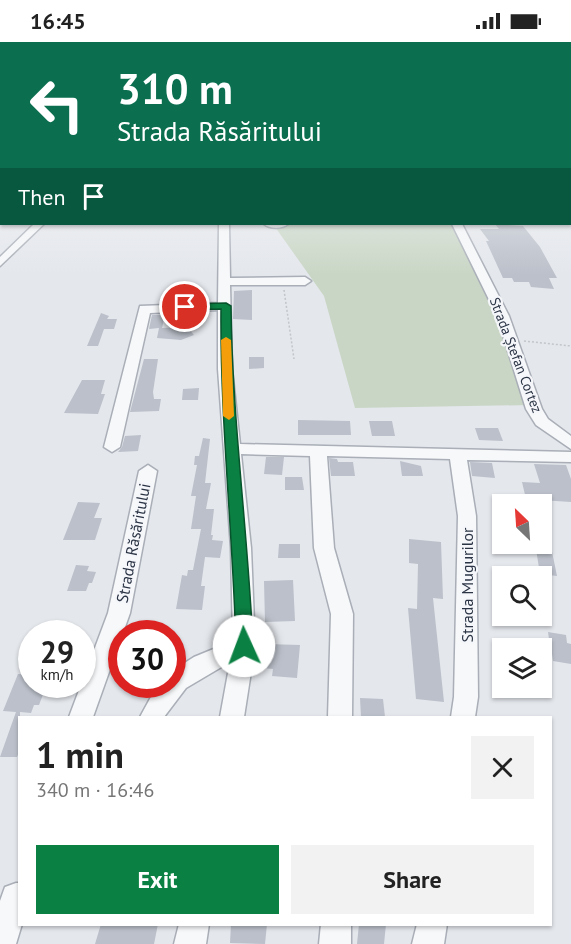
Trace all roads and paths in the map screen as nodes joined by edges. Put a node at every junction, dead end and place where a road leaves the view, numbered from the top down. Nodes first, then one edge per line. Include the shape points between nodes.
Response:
1 (38, 225) edge
2 (224, 225) edge
3 (458, 225) edge
4 (0, 263) edge
5 (305, 280) dead end
6 (282, 281) junction
7 (226, 282) junction
8 (226, 306) junction
9 (512, 340) junction
10 (571, 346) edge
11 (294, 359) dead end
12 (571, 444) edge
13 (112, 447) dead end
14 (232, 449) junction
15 (318, 450) junction
16 (458, 454) junction
17 (571, 457) edge
18 (148, 471) dead end
19 (244, 646) junction
20 (81, 716) edge
21 (153, 716) edge
22 (232, 716) edge
23 (340, 716) edge
24 (463, 716) edge
25 (18, 895) edge
26 (194, 926) edge
27 (336, 926) edge
28 (432, 926) edge
29 (0, 944) edge
30 (190, 944) edge
31 (335, 944) edge
32 (428, 944) edge

1 - 4 street
2 - 7 street
3 - 9 street, Strada Ștefan Cortez
5 - 6 street
6 - 7 street
6 - 11 path
7 - 8 street
8 - 13 street via 144,309
8 - 14 street via 226,380
9 - 10 path
9 - 12 street, Strada Ștefan Cortez via 526,391 538,416
14 - 15 street
14 - 19 street
15 - 16 street
15 - 23 street via 324,548 342,614
16 - 17 street
16 - 24 street, Strada Mugurilor via 467,516
18 - 20 street, Strada Răsăritului via 119,613
19 - 21 street via 178,679
19 - 22 street
25 - 29 street
26 - 30 street
27 - 31 street
28 - 32 street

